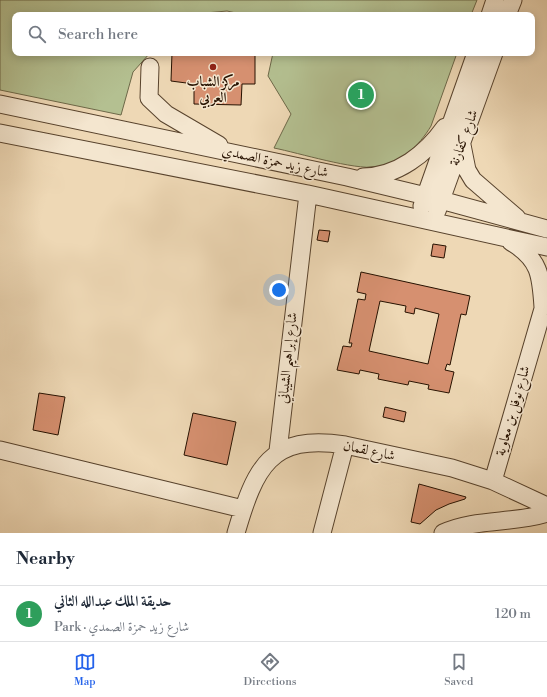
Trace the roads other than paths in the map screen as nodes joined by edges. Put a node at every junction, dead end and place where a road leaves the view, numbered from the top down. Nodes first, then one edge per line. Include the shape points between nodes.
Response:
1 (495, 0) edge
2 (513, 0) edge
3 (491, 12) edge
4 (508, 12) edge
5 (475, 56) edge
6 (493, 56) edge
7 (150, 67) dead end
8 (0, 104) edge
9 (454, 113) junction
10 (0, 134) edge
11 (462, 145) junction
12 (235, 153) junction
13 (347, 177) junction
14 (308, 194) junction
15 (434, 198) junction
16 (518, 220) junction
17 (425, 221) junction
18 (547, 229) edge
19 (502, 237) junction
20 (547, 247) edge
21 (545, 301) edge
22 (345, 445) junction
23 (0, 450) edge
24 (278, 451) junction
25 (493, 481) junction
26 (547, 506) edge
27 (243, 508) junction
28 (547, 513) edge
29 (236, 533) edge
30 (322, 533) edge
31 (443, 533) edge

1 - 3 street
2 - 4 street
5 - 9 street, شارع كفارنة
6 - 11 street, شارع كفارنة
7 - 12 street via 149,98 166,114
8 - 12 street, شارع زيد حمزة الصمدي
9 - 13 street via 428,147 397,170 386,174
9 - 15 street, شارع كفارنة
10 - 14 street, شارع زيد حمزة الصمدي
11 - 15 street, شارع كفارنة
11 - 16 street via 467,170 473,180
12 - 13 street, شارع زيد حمزة الصمدي
13 - 15 street, شارع زيد حمزة الصمدي
14 - 17 street, شارع زيد حمزة الصمدي
14 - 24 street, شارع إبراهيم الشيباني
15 - 16 street, شارع زيد حمزة الصمدي
15 - 17 street, شارع كفارنة
16 - 18 street, شارع زيد حمزة الصمدي
17 - 19 street, شارع زيد حمزة الصمدي
19 - 20 street, شارع زيد حمزة الصمدي
19 - 21 street, شارع نوفل بن معاوية via 533,260 541,278
21 - 25 street, شارع نوفل بن معاوية
22 - 24 street, شارع لقمان via 328,442 305,443
22 - 25 street, شارع لقمان via 452,468
22 - 30 street
23 - 27 street
24 - 27 street, شارع لقمان via 264,465
25 - 26 street, شارع لقمان
27 - 29 street, شارع لقمان
28 - 31 street via 476,523

